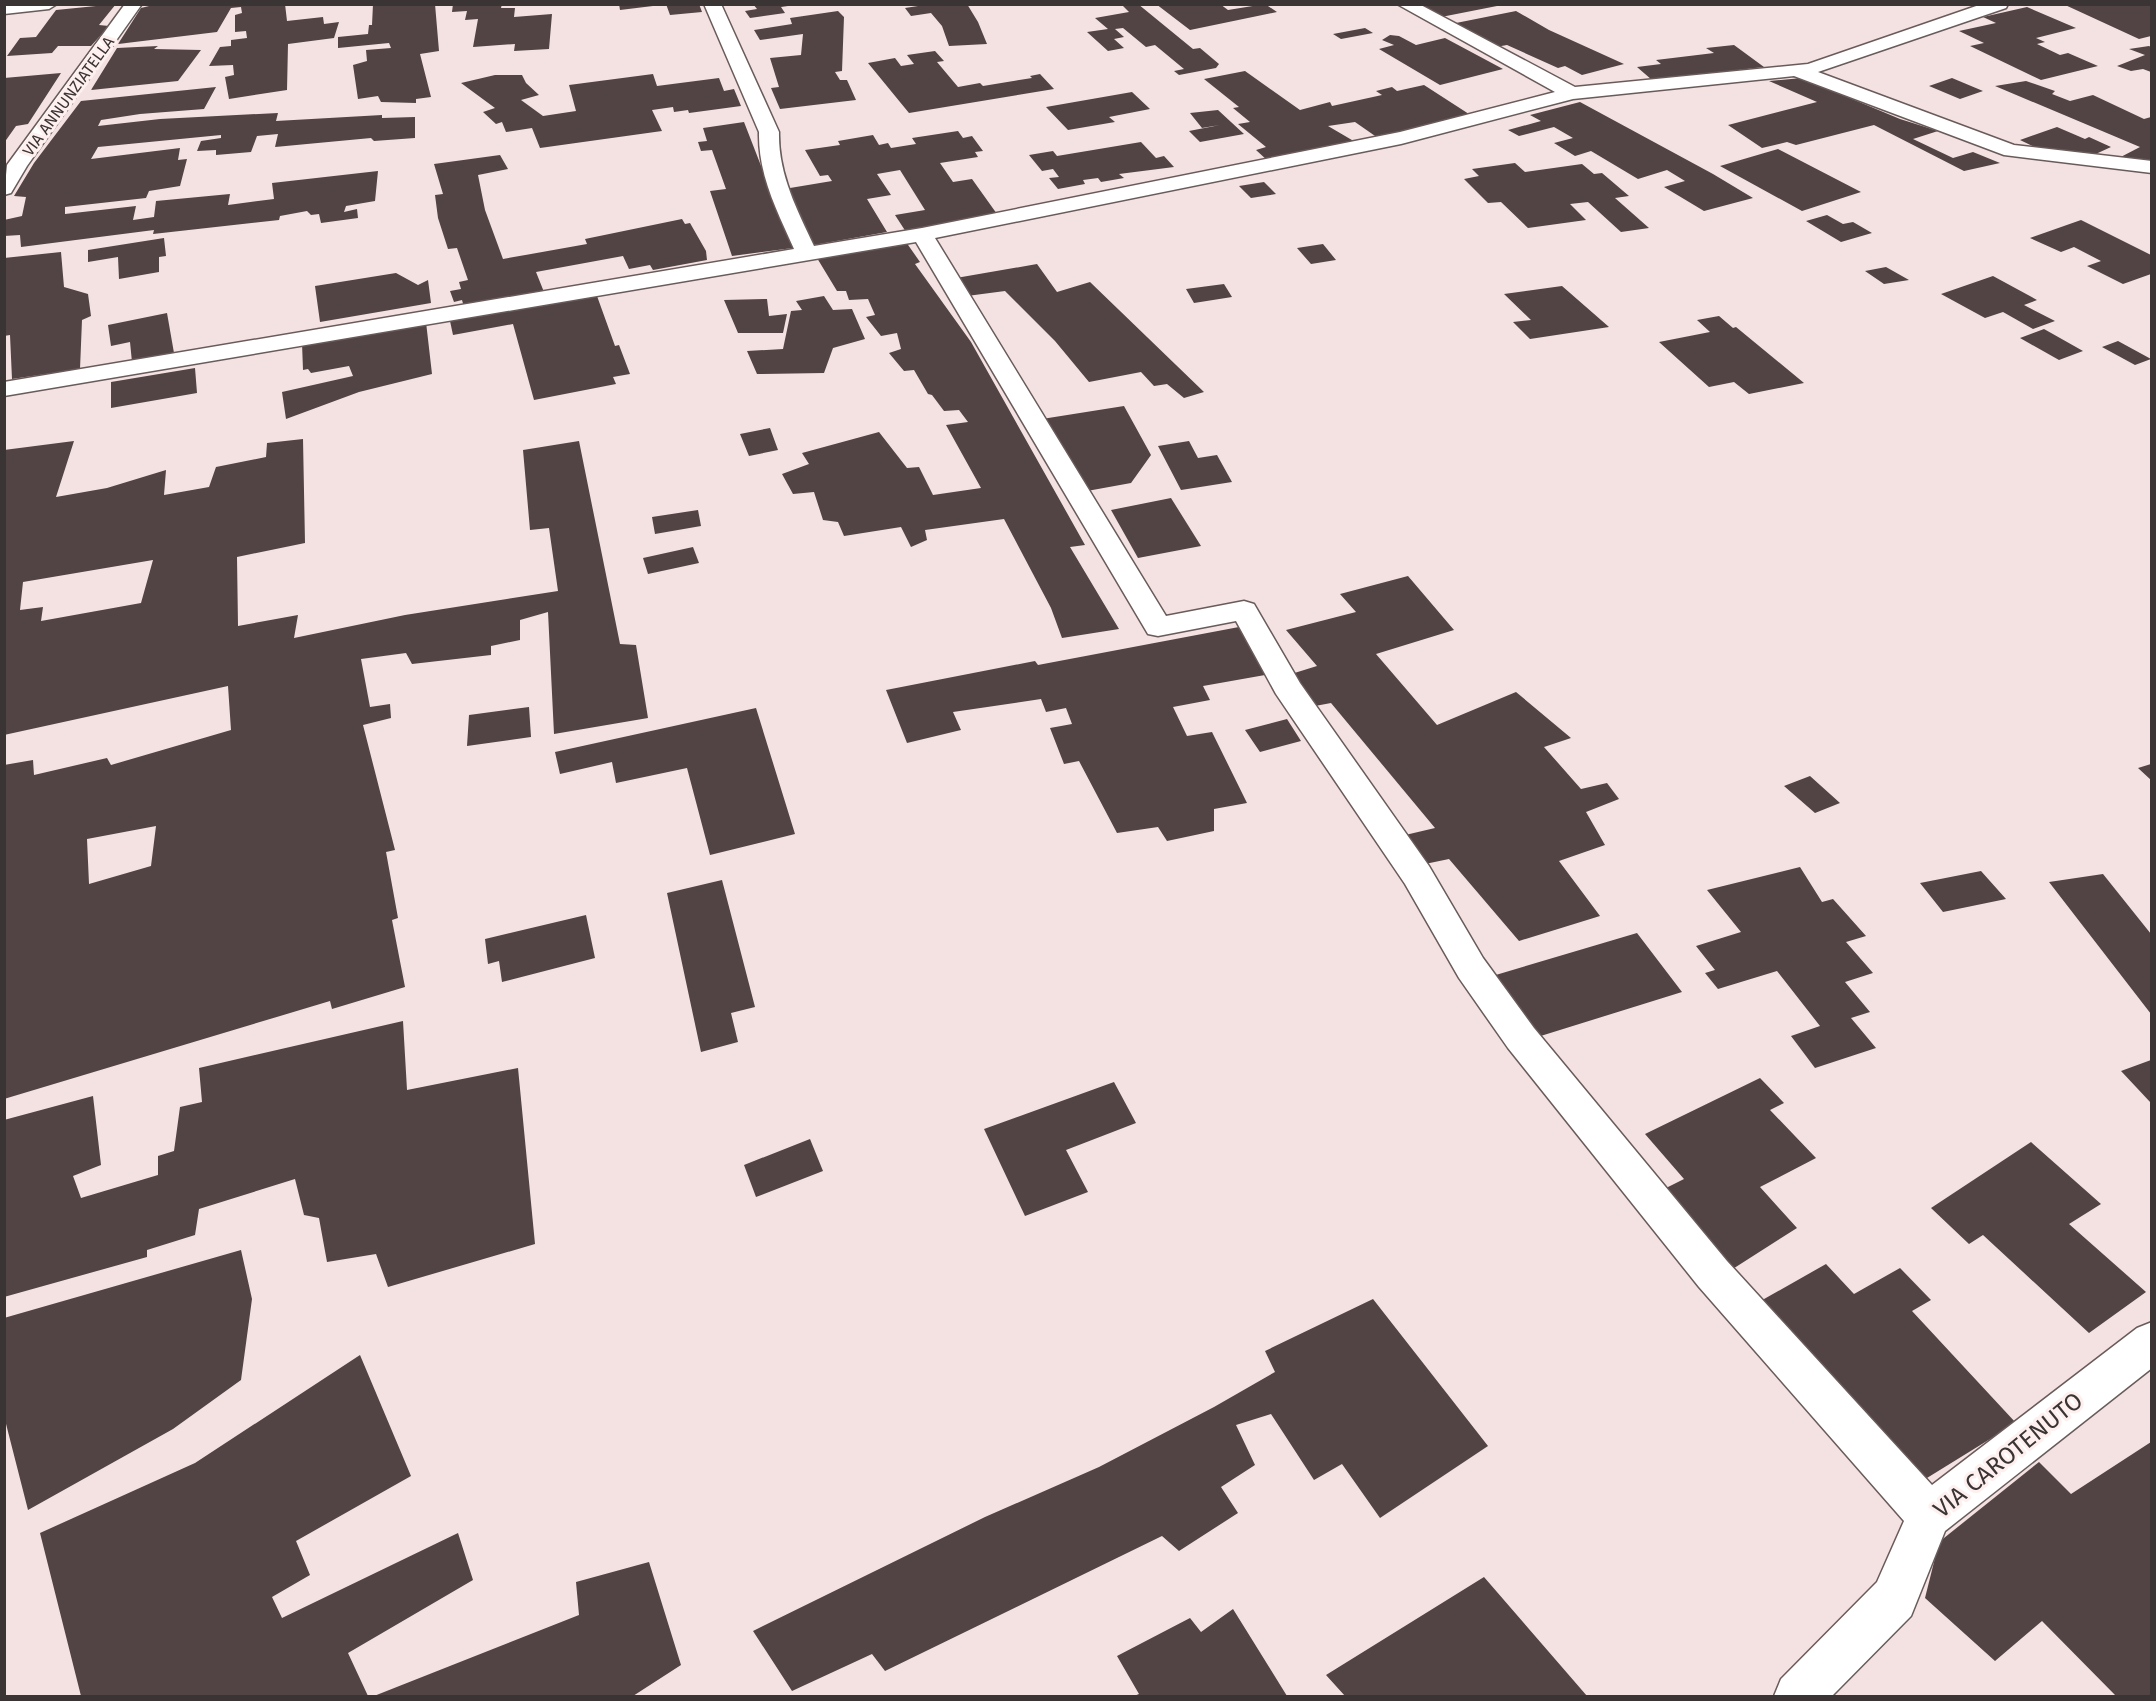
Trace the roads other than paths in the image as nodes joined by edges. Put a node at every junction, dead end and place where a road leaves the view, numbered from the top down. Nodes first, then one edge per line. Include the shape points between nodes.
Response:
1 (49, 4) edge
2 (134, 4) edge
3 (712, 4) edge
4 (1405, 4) edge
5 (2000, 4) edge
6 (4, 9) edge
7 (1794, 70) junction
8 (1572, 93) junction
9 (2151, 166) edge
10 (4, 189) edge
11 (922, 234) junction
12 (807, 253) junction
13 (4, 389) edge
14 (2151, 1342) edge
15 (1929, 1515) junction
16 (1798, 1696) edge

1 - 6 street
2 - 10 street, VIA ANNUNZIATELLA via 17,165
3 - 12 street via 769,132 767,146 777,185
4 - 8 street
5 - 7 street via 1810,69
7 - 8 street
7 - 9 street via 2011,151
8 - 11 street via 1401,138
11 - 12 street
11 - 15 street via 1158,627 1244,610 1287,687 1417,875 1471,968 1521,1038 1713,1274
12 - 13 street
14 - 15 street, VIA CAROTENUTO
15 - 16 street, VIA CAROTENUTO via 1894,1599

